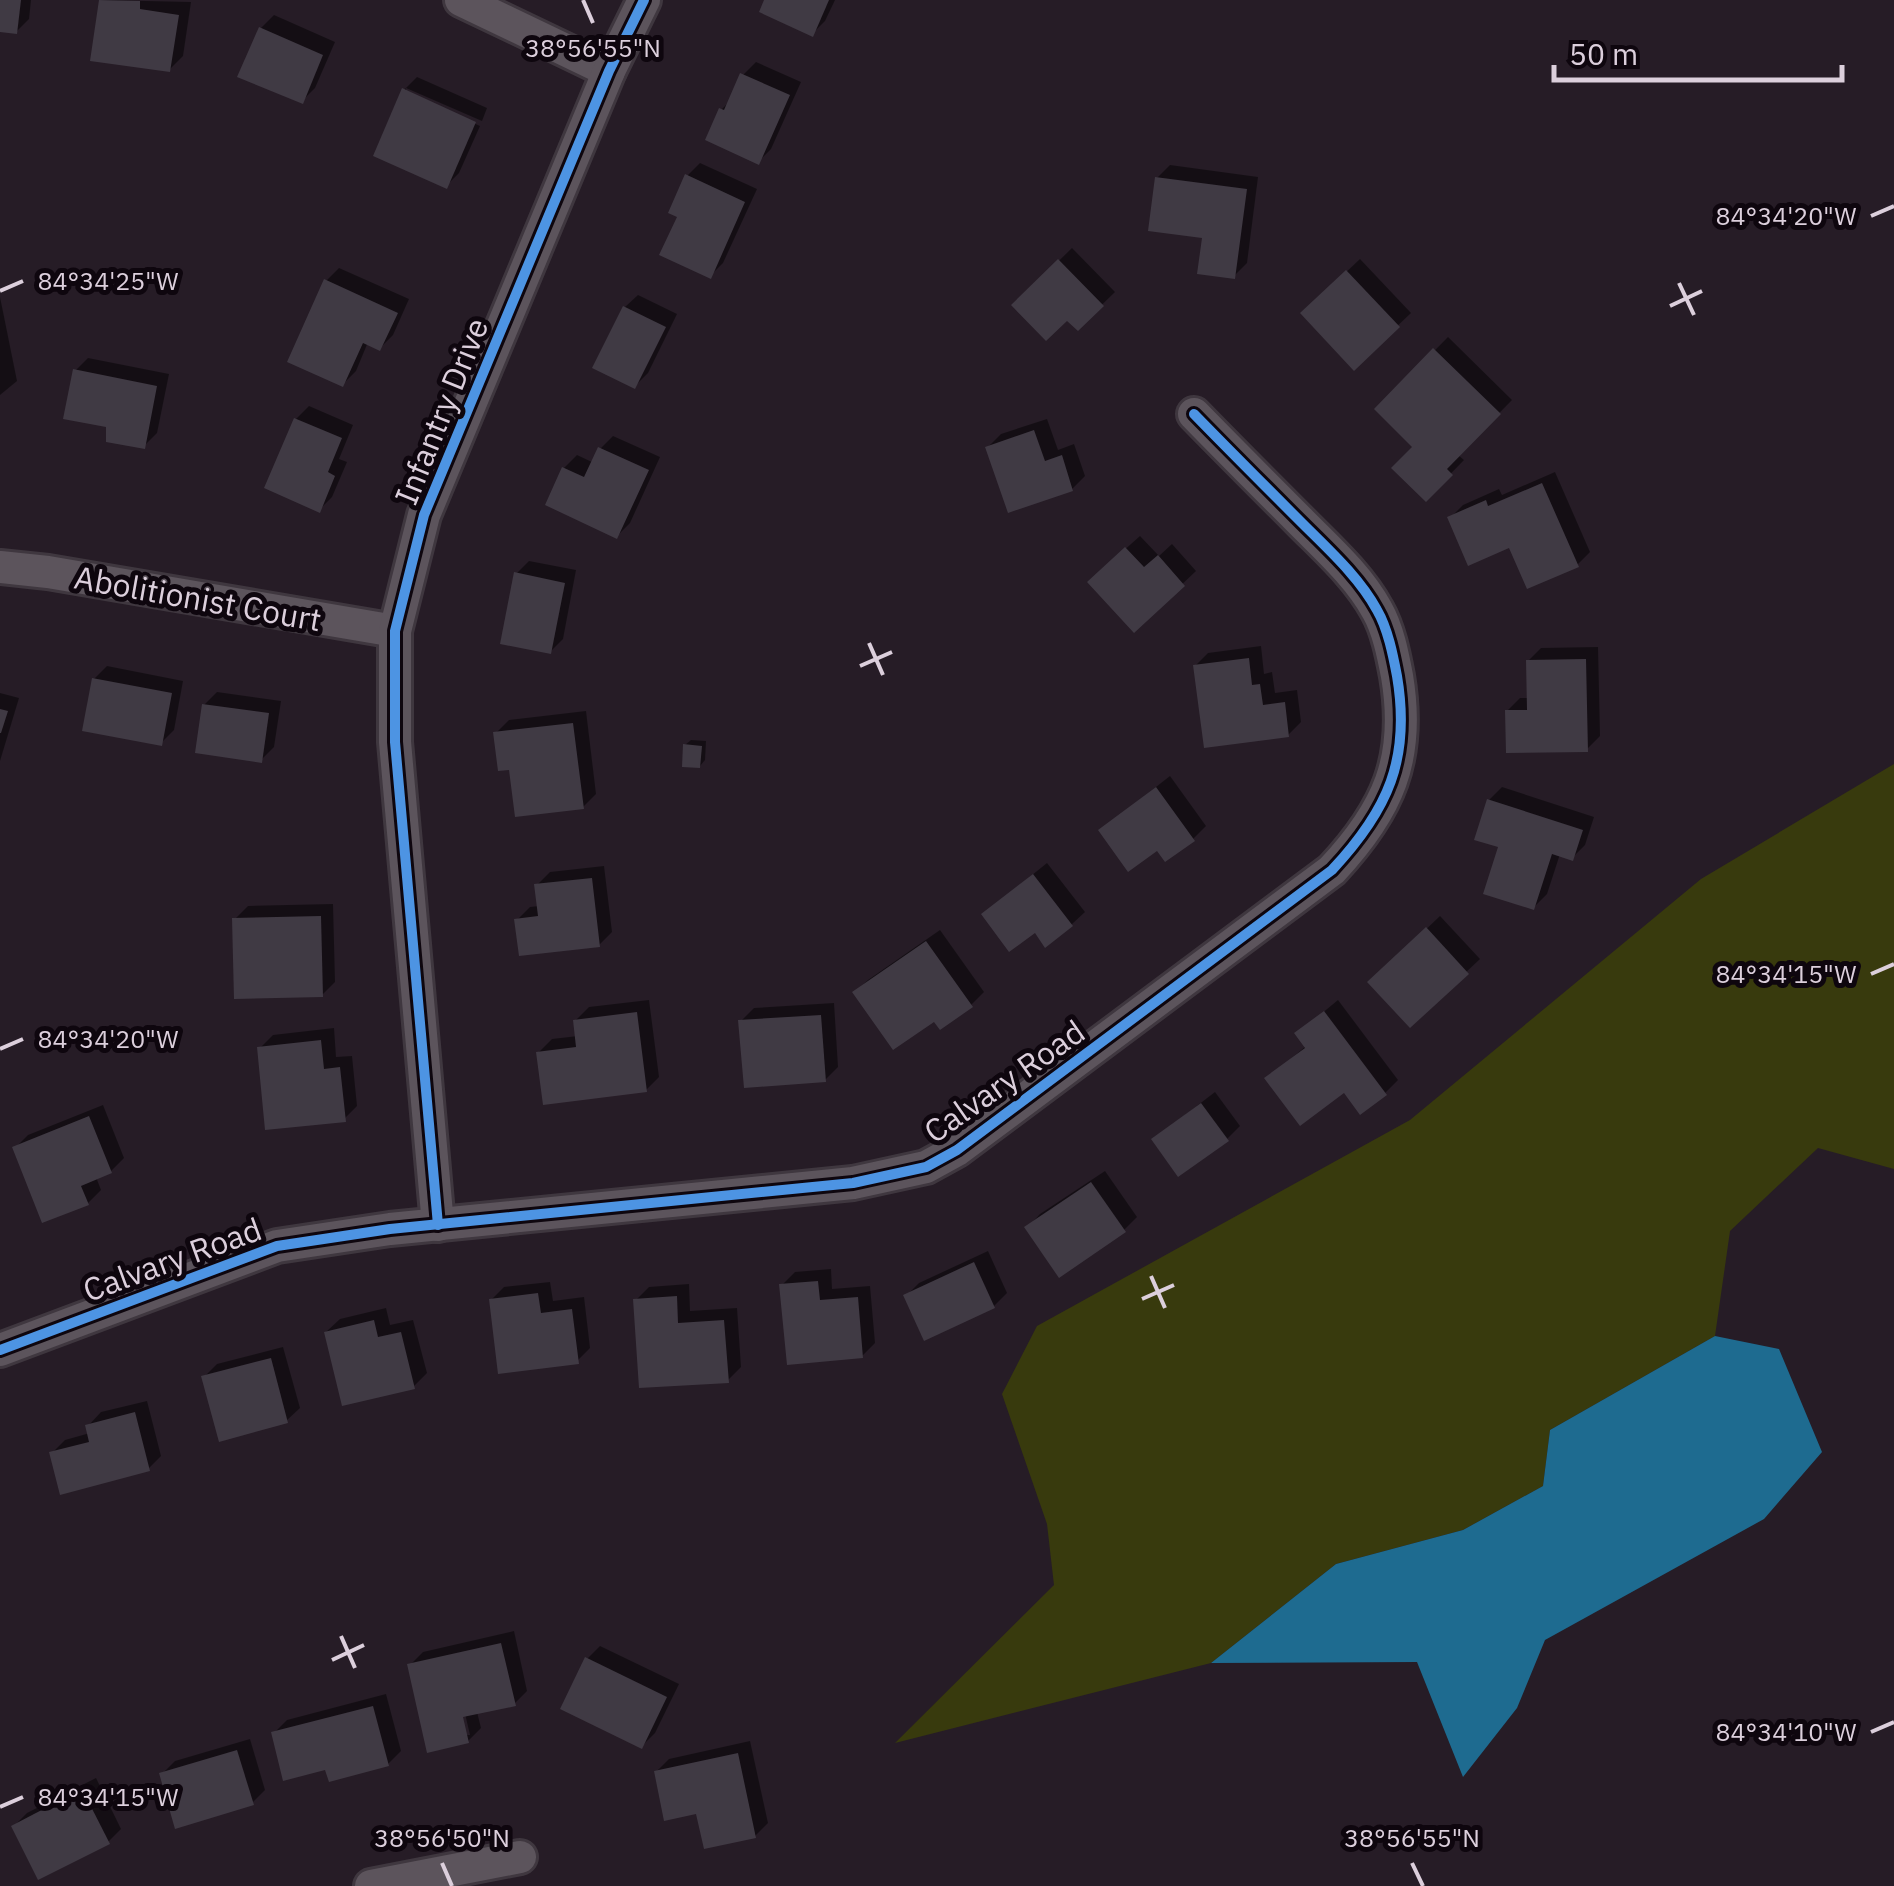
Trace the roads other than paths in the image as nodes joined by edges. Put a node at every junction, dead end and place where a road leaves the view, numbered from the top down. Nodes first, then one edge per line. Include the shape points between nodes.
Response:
1 (461, 0) edge
2 (644, 0) edge
3 (610, 71) junction
4 (1194, 414) dead end
5 (0, 567) edge
6 (395, 631) junction
7 (438, 1225) junction
8 (0, 1350) edge
9 (520, 1858) dead end
10 (371, 1886) edge

1 - 3 street
2 - 3 street, Infantry Drive
3 - 6 street, Infantry Drive via 424,515
4 - 7 street, Calvary Road via 1348,570 1378,612 1402,704 1400,750 1387,796 1365,835 1332,870 957,1150 926,1166 853,1183
5 - 6 street, Abolitionist Court
6 - 7 street, Infantry Drive via 394,742
7 - 8 street, Calvary Road via 277,1246
9 - 10 street

